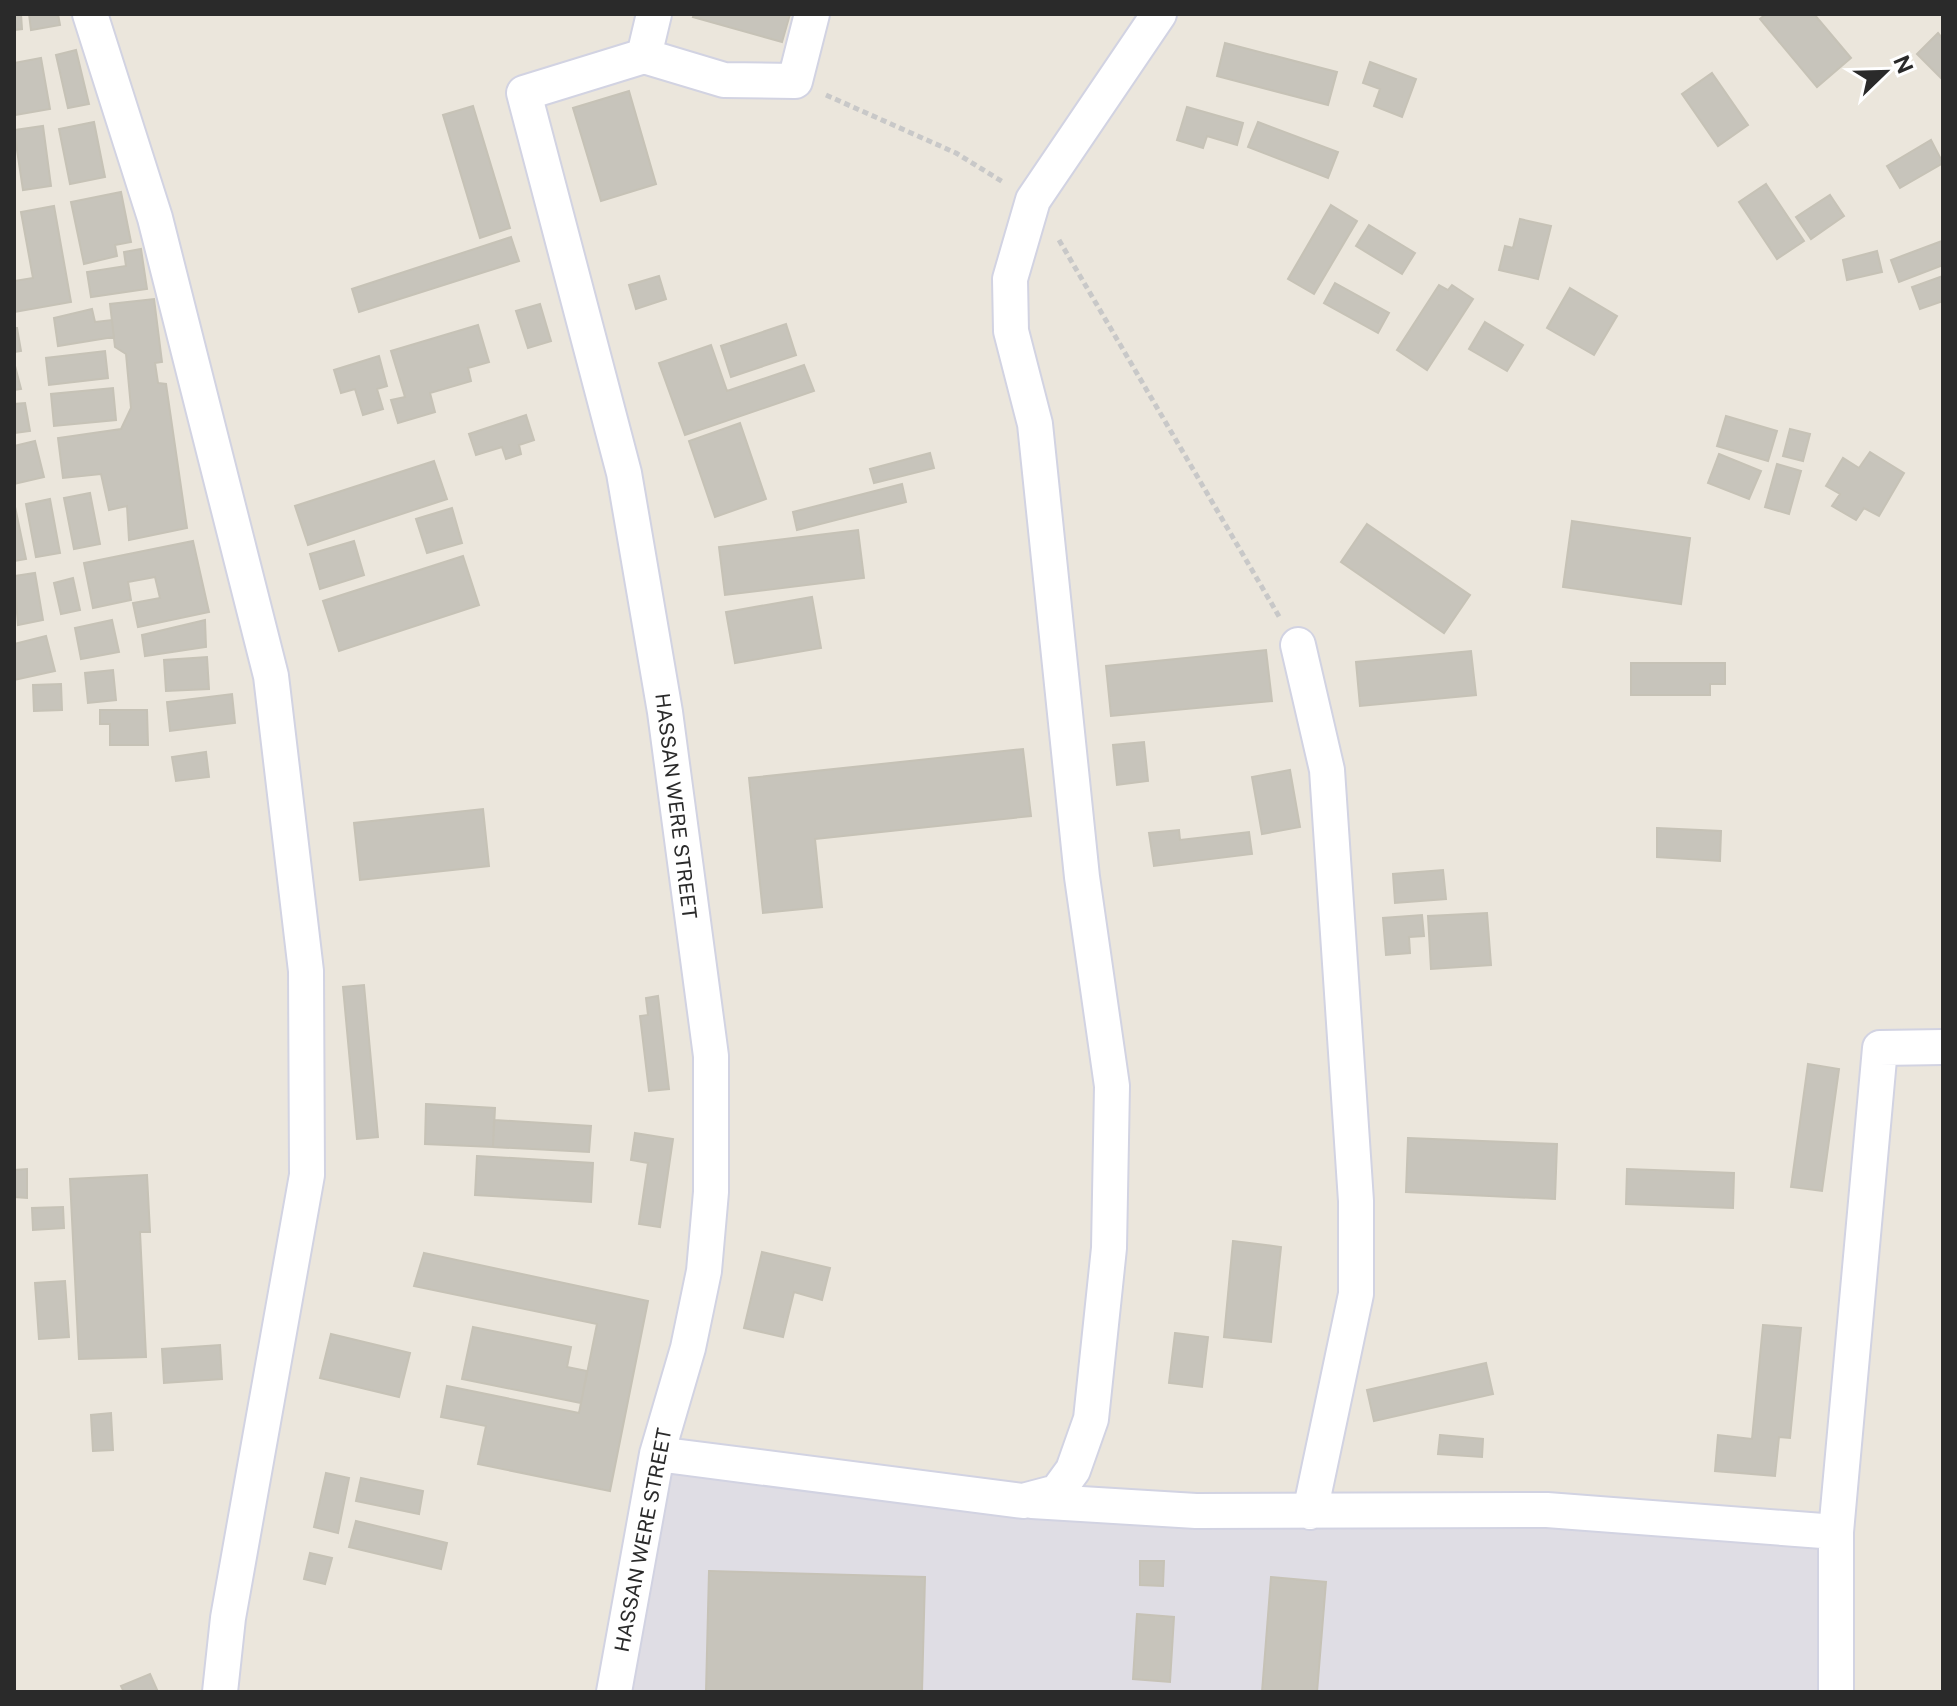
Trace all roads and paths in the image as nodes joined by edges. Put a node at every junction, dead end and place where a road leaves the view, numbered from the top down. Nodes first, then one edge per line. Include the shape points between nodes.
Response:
1 (90, 14) edge
2 (654, 14) edge
3 (812, 14) edge
4 (1159, 14) edge
5 (644, 56) junction
6 (795, 81) junction
7 (1033, 200) junction
8 (1298, 645) joint
9 (1943, 1047) edge
10 (657, 1454) junction
11 (1023, 1501) junction
12 (1310, 1512) junction
13 (1836, 1532) junction
14 (220, 1692) edge
15 (614, 1692) edge
16 (1836, 1692) edge

1 - 14 street via 155,218 271,676 306,971 307,1175 228,1618
2 - 5 street
3 - 6 street
4 - 7 street
5 - 6 street via 724,80
5 - 10 street, HASSAN WERE STREET via 524,93 624,473 665,712 711,1056 711,1192 704,1271
6 - 7 path via 956,153
7 - 8 path
7 - 11 street via 1010,279 1011,331 1035,424 1082,877 1112,1086 1112,1154 1109,1248 1091,1419 1073,1470 1057,1492
8 - 12 street via 1327,770 1356,1201 1356,1294
9 - 13 street via 1880,1048
10 - 11 street
10 - 15 street, HASSAN WERE STREET
11 - 12 street
12 - 13 street via 1547,1510
13 - 16 street

